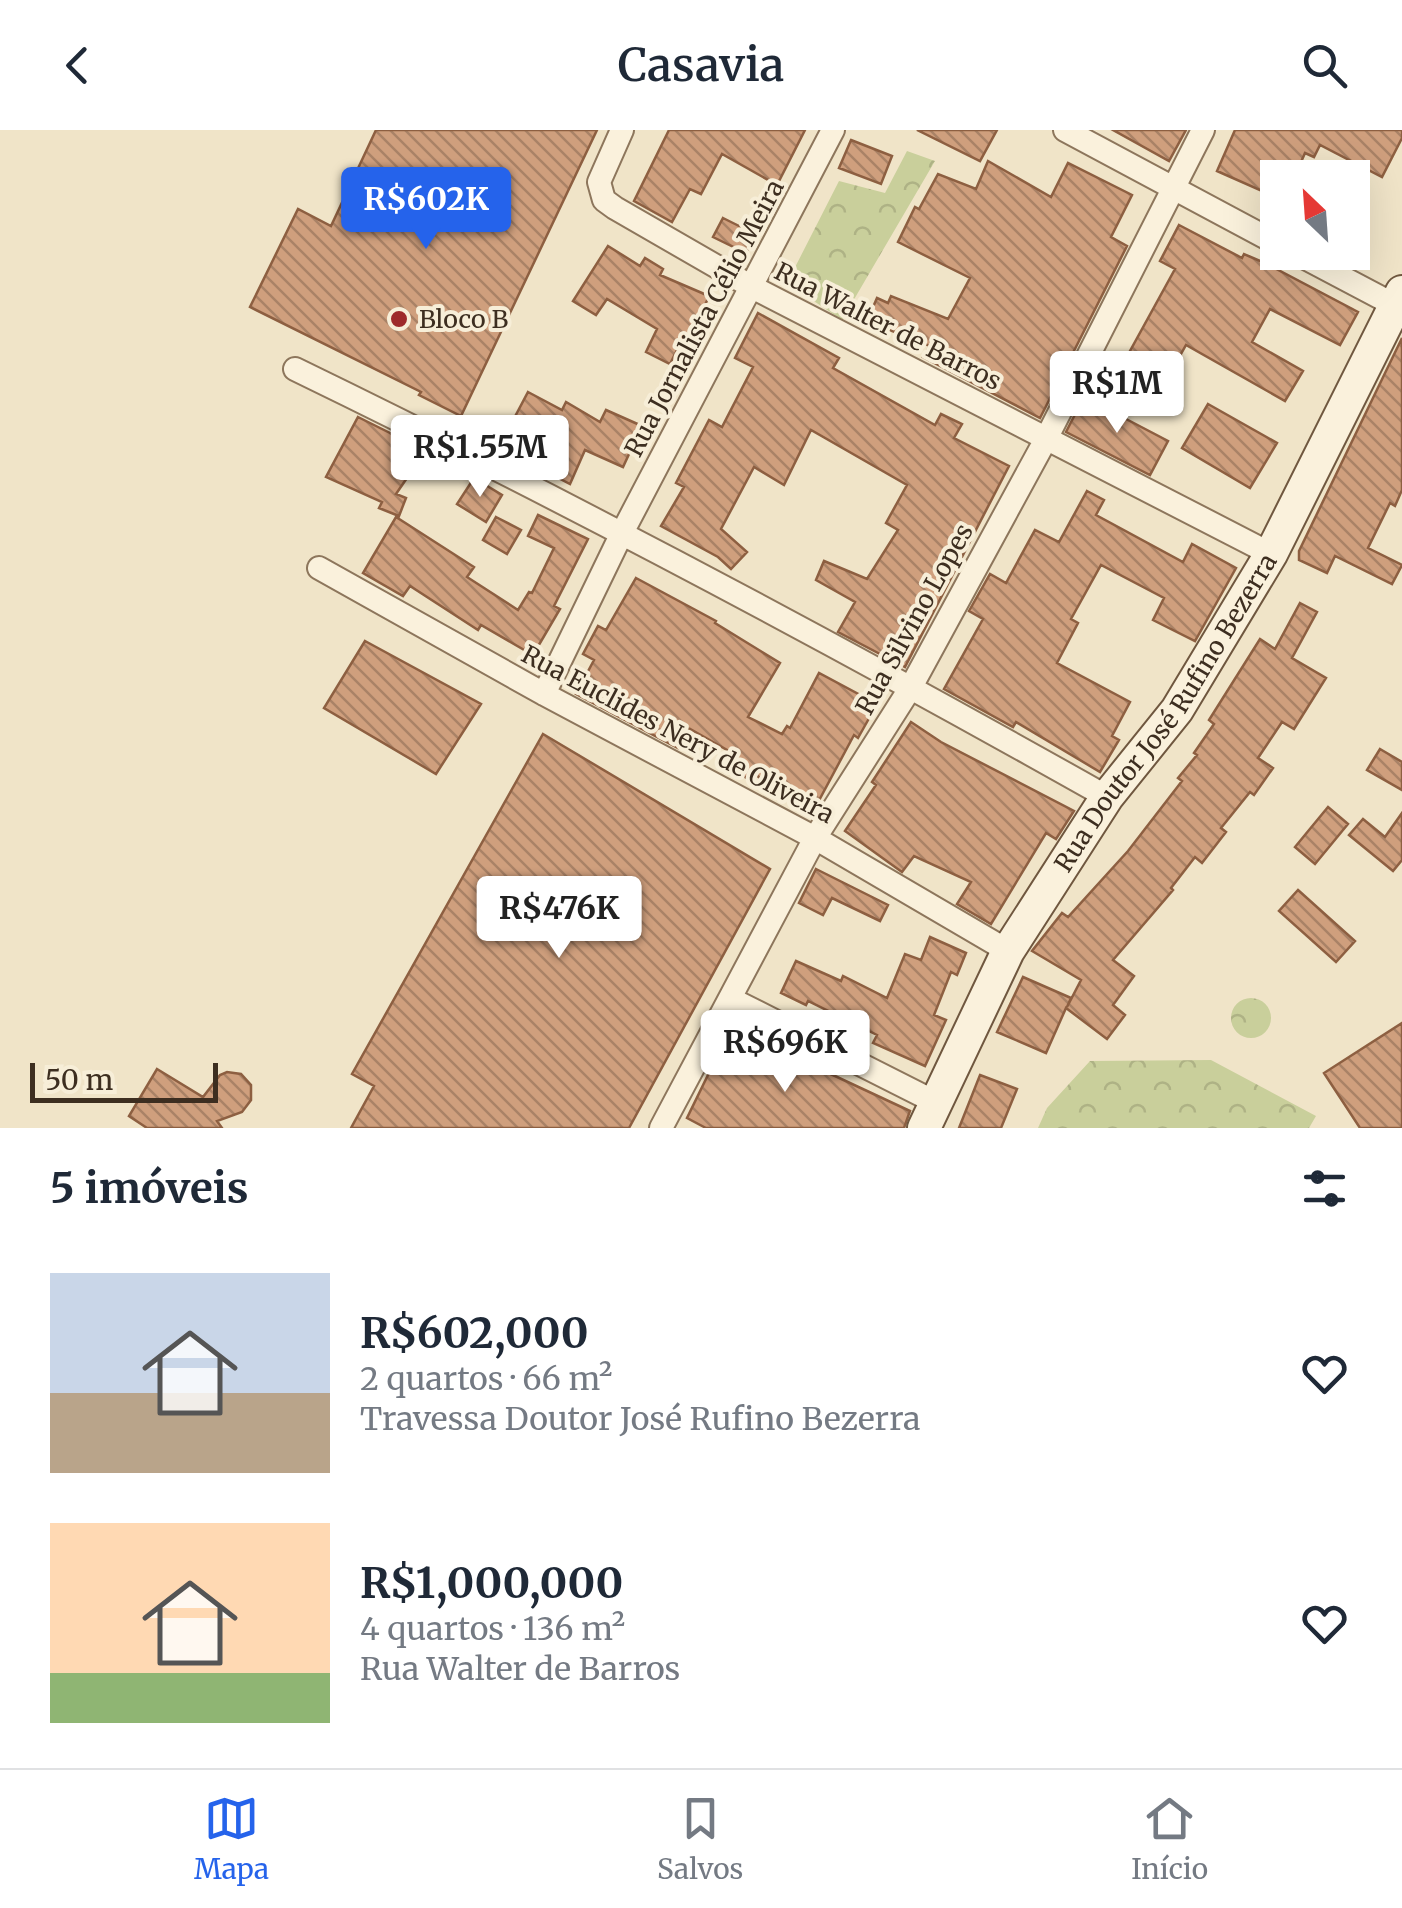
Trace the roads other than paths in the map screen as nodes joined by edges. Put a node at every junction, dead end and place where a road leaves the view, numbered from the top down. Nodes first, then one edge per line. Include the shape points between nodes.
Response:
1 (622, 130) edge
2 (833, 130) edge
3 (1065, 130) edge
4 (1203, 130) edge
5 (1172, 188) junction
6 (1260, 234) edge
7 (1332, 270) edge
8 (752, 287) junction
9 (1400, 302) edge
10 (296, 369) dead end
11 (1046, 439) junction
12 (622, 533) junction
13 (1271, 554) junction
14 (319, 568) dead end
15 (911, 687) junction
16 (544, 694) junction
17 (1108, 797) junction
18 (815, 838) junction
19 (1008, 952) junction
20 (730, 999) junction
21 (929, 1115) edge
22 (661, 1128) edge

1 - 8 street, Rua Walter de Barros via 599,182 604,200
2 - 8 street, Rua Jornalista Célio Meira
3 - 5 street
4 - 5 street, Rua Silvino Lopes
5 - 6 street
5 - 11 street, Rua Silvino Lopes
7 - 9 street
8 - 11 street, Rua Walter de Barros
8 - 12 street, Rua Jornalista Célio Meira
9 - 13 main road, Rua Doutor José Rufino Bezerra
10 - 12 street
11 - 13 street, Rua Walter de Barros
11 - 15 street, Rua Silvino Lopes
12 - 15 street
12 - 16 street, Rua Jornalista Célio Meira
13 - 17 main road, Rua Doutor José Rufino Bezerra via 1177,710
14 - 16 street, Rua Euclides Nery de Oliveira
15 - 17 street
15 - 18 street, Rua Silvino Lopes
16 - 18 street, Rua Euclides Nery de Oliveira
17 - 19 main road, Rua Doutor José Rufino Bezerra
18 - 19 street, Rua Euclides Nery de Oliveira
18 - 20 street, Rua Silvino Lopes
19 - 21 main road, Rua Doutor José Rufino Bezerra
20 - 21 street
20 - 22 street, Rua Silvino Lopes

